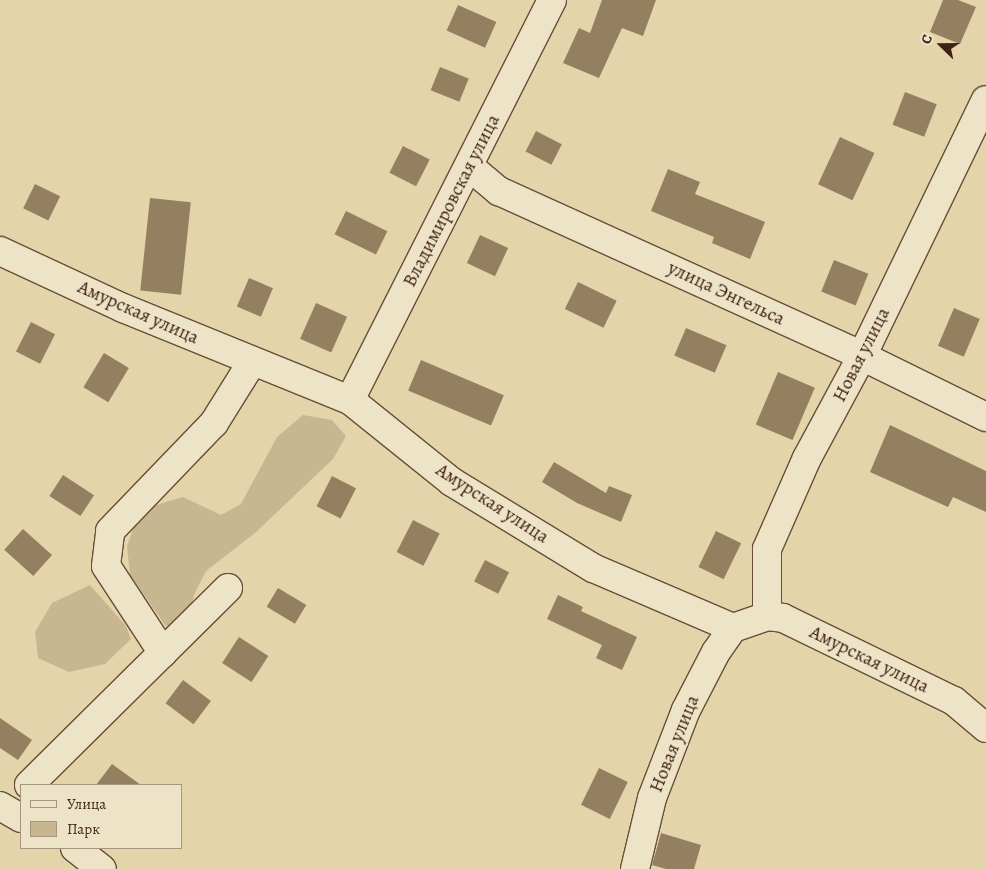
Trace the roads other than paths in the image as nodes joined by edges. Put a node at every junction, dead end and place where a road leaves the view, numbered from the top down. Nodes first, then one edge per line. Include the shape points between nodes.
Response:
1 (552, 0) edge
2 (986, 100) edge
3 (470, 167) junction
4 (0, 250) edge
5 (862, 356) junction
6 (252, 362) junction
7 (350, 400) junction
8 (986, 417) edge
9 (228, 588) dead end
10 (767, 616) junction
11 (733, 628) junction
12 (163, 653) junction
13 (986, 728) edge
14 (30, 784) edge
15 (75, 849) edge
16 (102, 869) edge
17 (635, 869) edge

1 - 3 street, Владимировская улица
2 - 5 street, Новая улица
3 - 5 street, улица Энгельса via 499,191
3 - 7 street, Владимировская улица
4 - 6 street, Амурская улица via 123,308
5 - 8 street, улица Энгельса
5 - 10 street, Новая улица via 808,458 767,549
6 - 7 street, Амурская улица
6 - 12 street via 214,423 110,531 106,566
7 - 11 street, Амурская улица via 452,482 593,568
9 - 12 street
10 - 11 street
10 - 13 street, Амурская улица via 783,618 954,701
11 - 17 street, Новая улица via 716,652 686,710 652,798
12 - 14 street
15 - 16 street

